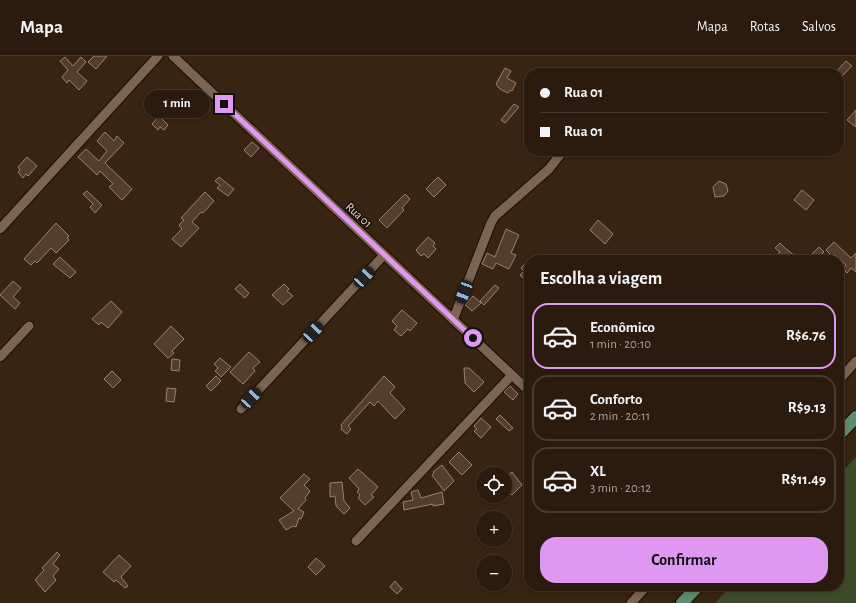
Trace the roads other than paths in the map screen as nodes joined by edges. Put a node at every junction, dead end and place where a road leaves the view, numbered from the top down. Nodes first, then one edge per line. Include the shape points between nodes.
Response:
1 (158, 56) edge
2 (173, 56) edge
3 (559, 156) edge
4 (0, 229) edge
5 (384, 255) junction
6 (453, 320) junction
7 (29, 326) dead end
8 (0, 357) edge
9 (856, 361) edge
10 (844, 374) edge
11 (512, 375) junction
12 (524, 386) edge
13 (241, 409) dead end
14 (856, 417) edge
15 (844, 430) edge
16 (356, 541) dead end
17 (642, 591) edge
18 (693, 591) edge
19 (631, 603) edge
20 (682, 603) edge

1 - 4 street
2 - 5 street, Rua 01
3 - 6 street via 549,170 495,216
5 - 6 street, Rua 01
5 - 13 street
6 - 11 street, Rua 01
7 - 8 street
9 - 10 street
11 - 12 street, Rua 01
11 - 16 street
14 - 15 main road
17 - 19 street
18 - 20 main road

